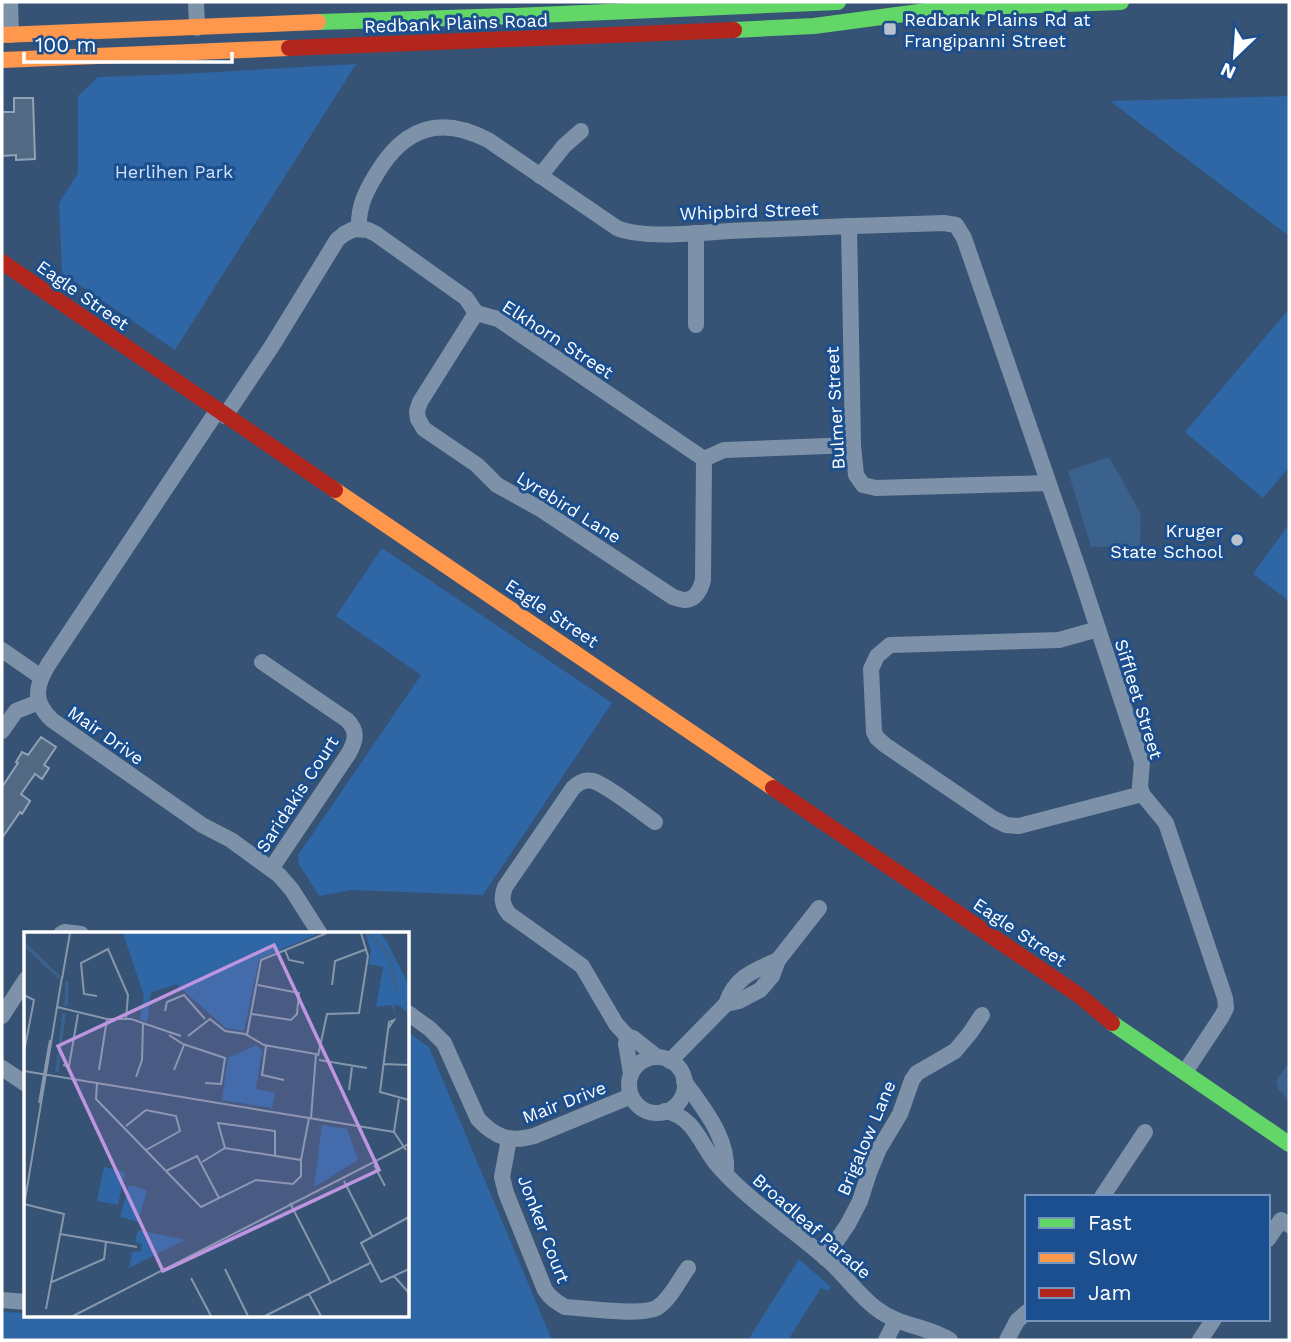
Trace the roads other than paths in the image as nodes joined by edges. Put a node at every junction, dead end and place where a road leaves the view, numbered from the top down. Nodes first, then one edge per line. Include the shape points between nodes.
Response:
1 (10, 2) edge
2 (196, 2) edge
3 (838, 2) edge
4 (1121, 2) edge
5 (514, 9) edge
6 (197, 28) junction
7 (6, 35) edge
8 (515, 40) junction
9 (2, 60) edge
10 (581, 131) dead end
11 (540, 176) junction
12 (849, 226) junction
13 (359, 228) junction
14 (696, 233) junction
15 (2, 262) edge
16 (476, 313) junction
17 (696, 325) dead end
18 (221, 413) junction
19 (853, 445) junction
20 (704, 459) junction
21 (1048, 483) junction
22 (1098, 629) junction
23 (2, 650) edge
24 (262, 662) dead end
25 (41, 677) junction
26 (39, 702) junction
27 (2, 731) edge
28 (1142, 794) junction
29 (654, 822) dead end
30 (271, 869) junction
31 (819, 908) dead end
32 (319, 932) edge
33 (24, 982) edge
34 (410, 1014) edge
35 (982, 1015) dead end
36 (2, 1016) edge
37 (627, 1036) junction
38 (664, 1059) junction
39 (2, 1068) edge
40 (1188, 1068) junction
41 (631, 1073) junction
42 (684, 1082) junction
43 (24, 1083) edge
44 (631, 1096) junction
45 (665, 1111) junction
46 (1289, 1129) edge
47 (1145, 1132) dead end
48 (509, 1139) junction
49 (1289, 1144) edge
50 (726, 1172) junction
51 (1103, 1195) edge
52 (1289, 1225) edge
53 (1270, 1236) edge
54 (825, 1258) junction
55 (688, 1268) dead end
56 (2, 1300) edge
57 (24, 1302) edge
58 (1025, 1314) edge
59 (896, 1320) junction
60 (1213, 1321) edge
61 (886, 1340) edge
62 (950, 1340) edge
63 (1007, 1340) edge
64 (1200, 1340) edge

1 - 7 street
2 - 6 street
3 - 5 main road, Redbank Plains Road
4 - 8 main road, Redbank Plains Road via 949,8 775,29
5 - 6 main road, Redbank Plains Road
5 - 8 street
6 - 7 main road, Redbank Plains Road
8 - 9 main road, Redbank Plains Road
10 - 11 street
11 - 13 street, Whipbird Street via 472,131 455,127 419,132 405,139 381,165 365,192
11 - 14 street, Whipbird Street via 627,233
12 - 14 street, Whipbird Street
12 - 19 street, Bulmer Street
12 - 21 street, Whipbird Street via 956,225 964,237
13 - 16 street, Elkhorn Street via 376,234 466,298
13 - 18 street via 337,240 272,346
14 - 17 street
15 - 18 main road, Eagle Street
16 - 20 street, Elkhorn Street via 498,319
16 - 20 street, Lyrebird Lane via 420,402 418,419 424,429 509,493 684,600 700,590 703,580
18 - 25 street
18 - 40 main road, Eagle Street
19 - 20 street via 724,450
19 - 21 street, Bulmer Street via 856,475 863,485 876,488
21 - 22 street, Siffleet Street
22 - 28 street, Siffleet Street via 1142,762
22 - 28 street via 1059,640 890,645 871,669 874,732 885,745 1006,825 1019,827
23 - 25 street
24 - 30 street, Saridakis Court via 348,720 356,734 349,753
25 - 26 street
26 - 27 street via 16,711
26 - 30 street, Mair Drive via 52,720
28 - 40 street via 1166,823 1225,998 1222,1016
29 - 37 street via 601,784 579,782 502,895 509,914 582,966
30 - 32 street, Mair Drive via 286,882
31 - 38 street via 760,990 726,1004
33 - 36 street
34 - 48 street, Mair Drive via 444,1043 478,1119
35 - 54 street, Brigalow Lane via 955,1051 912,1080 860,1201
37 - 38 street
37 - 41 street
38 - 41 street via 647,1059
38 - 42 street via 680,1069
39 - 43 street
40 - 46 main road, Eagle Street
40 - 49 main road, Eagle Street
41 - 44 street
42 - 45 street via 680,1100
42 - 50 street, Broadleaf Parade via 709,1115
44 - 45 street via 644,1110
44 - 48 street, Mair Drive via 534,1136
45 - 50 street, Broadleaf Parade via 682,1117
47 - 51 street
48 - 55 street, Jonker Court via 502,1177 506,1193 550,1297 565,1307 642,1312 656,1309
50 - 54 street, Broadleaf Parade via 757,1204
52 - 53 street via 1281,1220
54 - 59 street, Broadleaf Parade via 874,1308
56 - 57 street
58 - 63 street
59 - 61 street
59 - 62 street, Broadleaf Parade
60 - 64 street

